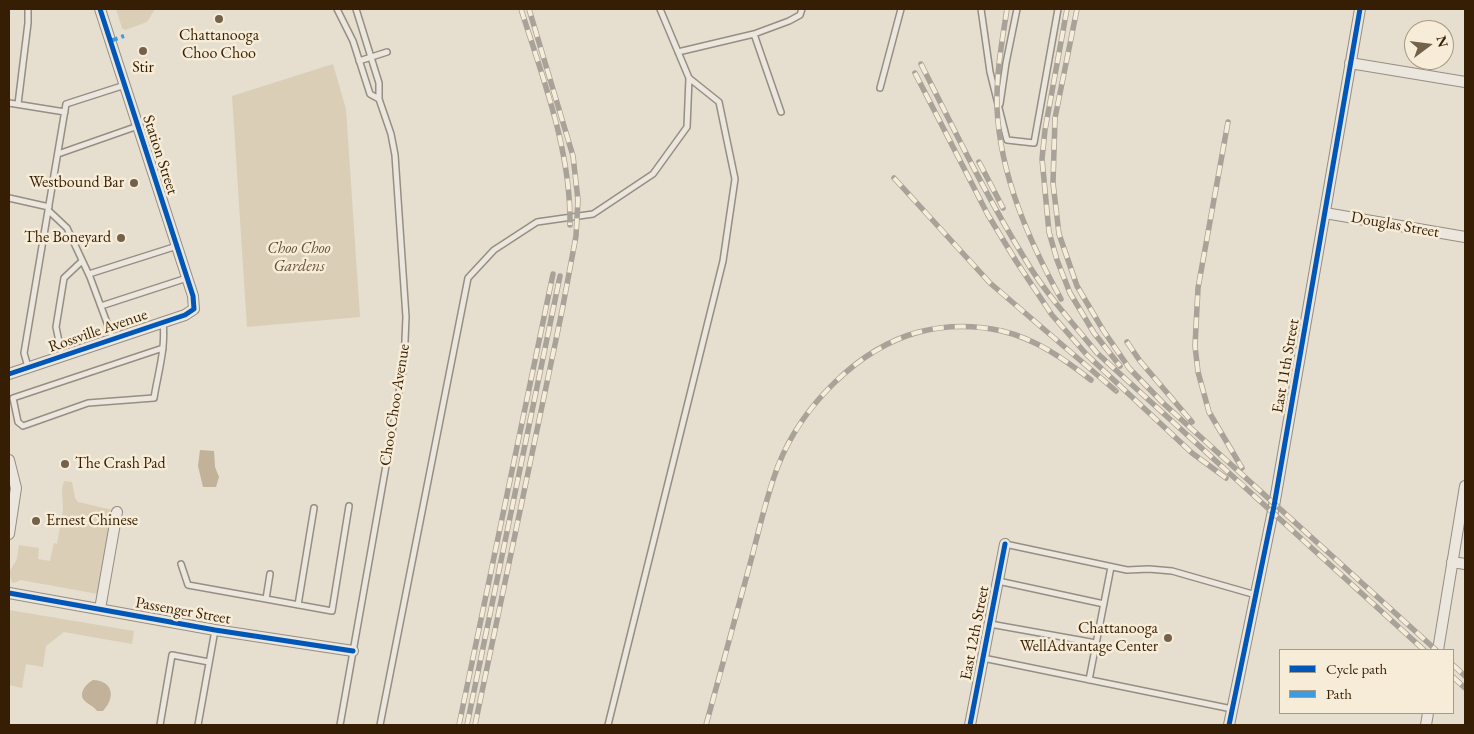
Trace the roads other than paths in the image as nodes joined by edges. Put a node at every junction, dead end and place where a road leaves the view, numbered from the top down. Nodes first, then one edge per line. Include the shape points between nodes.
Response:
1 (28, 9) edge
2 (100, 9) edge
3 (337, 9) edge
4 (356, 9) edge
5 (660, 9) edge
6 (802, 9) edge
7 (901, 9) edge
8 (981, 9) edge
9 (1017, 9) edge
10 (1058, 9) edge
11 (1360, 9) edge
12 (754, 34) junction
13 (387, 52) dead end
14 (678, 52) junction
15 (371, 57) junction
16 (359, 61) junction
17 (1350, 63) junction
18 (689, 78) junction
19 (1465, 82) edge
20 (125, 85) junction
21 (880, 88) dead end
22 (379, 99) junction
23 (9, 103) edge
24 (18, 104) junction
25 (999, 108) junction
26 (65, 112) junction
27 (781, 112) dead end
28 (138, 126) junction
29 (58, 154) junction
30 (9, 198) edge
31 (49, 209) junction
32 (1325, 213) junction
33 (1465, 237) edge
34 (176, 246) junction
35 (82, 261) junction
36 (89, 274) junction
37 (187, 278) junction
38 (101, 306) junction
39 (194, 309) joint
40 (163, 322) junction
41 (113, 339) junction
42 (163, 348) junction
43 (62, 356) junction
44 (28, 368) junction
45 (9, 374) edge
46 (9, 460) edge
47 (1465, 486) edge
48 (349, 506) dead end
49 (314, 508) dead end
50 (117, 512) dead end
51 (9, 534) edge
52 (1005, 544) joint
53 (1452, 562) junction
54 (181, 564) dead end
55 (1465, 564) edge
56 (1111, 567) junction
57 (270, 574) dead end
58 (998, 581) junction
59 (9, 593) edge
60 (1257, 595) junction
61 (266, 599) junction
62 (1104, 604) junction
63 (298, 605) junction
64 (100, 609) junction
65 (990, 624) junction
66 (215, 630) junction
67 (1096, 643) junction
68 (1438, 649) edge
69 (353, 651) junction
70 (983, 658) junction
71 (209, 662) junction
72 (1089, 680) junction
73 (1233, 709) junction
74 (160, 725) edge
75 (198, 725) edge
76 (340, 725) edge
77 (380, 725) edge
78 (608, 725) edge
79 (970, 725) edge
80 (1229, 725) edge

1 - 24 lane
2 - 20 street, Station Street
3 - 16 lane, Choo Choo Avenue
4 - 15 lane, Choo Choo Avenue
5 - 14 lane
6 - 12 lane via 800,15 789,21
7 - 21 lane
8 - 25 lane
9 - 25 lane
10 - 25 lane via 1034,143 1007,140
11 - 17 street, East 11th Street
12 - 14 lane
12 - 27 lane
13 - 15 lane
14 - 18 lane
15 - 16 lane
15 - 22 lane, Choo Choo Avenue via 379,83
16 - 22 lane, Choo Choo Avenue via 370,94
17 - 19 street
17 - 32 street, East 11th Street
18 - 77 lane via 688,127 653,174 593,214 537,222 494,250 468,278
18 - 78 lane via 719,102 735,179 723,261
20 - 26 lane via 66,104
20 - 28 street, Station Street
22 - 69 lane, Choo Choo Avenue via 395,155 406,317 405,351
23 - 24 lane
24 - 26 lane
26 - 29 lane
28 - 29 lane
28 - 34 street, Station Street
29 - 31 lane
30 - 31 lane
31 - 35 lane via 66,228
31 - 44 lane via 24,353
32 - 33 street, Douglas Street
32 - 60 street, East 11th Street
34 - 36 lane
34 - 37 street, Station Street
35 - 36 lane
35 - 43 lane via 64,278 56,327
36 - 38 lane
37 - 38 lane
37 - 39 street, Station Street
38 - 41 lane
39 - 40 street, Rossville Avenue
40 - 41 street, Rossville Avenue
40 - 42 lane
41 - 43 street, Rossville Avenue
42 - 42 lane via 13,398 18,422 23,426 88,403 154,398
43 - 44 street, Rossville Avenue
44 - 45 street, Rossville Avenue
46 - 51 street via 16,488
47 - 53 street
48 - 63 lane via 332,611
49 - 63 lane
50 - 64 street
52 - 56 lane
52 - 58 street, East 12th Street
53 - 55 street
53 - 68 street
54 - 61 lane via 188,585
56 - 60 lane via 1172,571
56 - 62 lane
57 - 61 lane
58 - 62 lane
58 - 65 street, East 12th Street
59 - 64 street, Passenger Street
60 - 73 street, East 11th Street
61 - 63 lane
62 - 67 lane
64 - 66 street, Passenger Street
65 - 67 lane
65 - 70 street, East 12th Street
66 - 69 street, Passenger Street
66 - 71 lane
67 - 72 lane
69 - 76 lane, Choo Choo Avenue
70 - 72 lane
70 - 79 street, East 12th Street
71 - 74 lane via 172,655
71 - 75 lane
72 - 73 lane
73 - 80 street, East 11th Street

